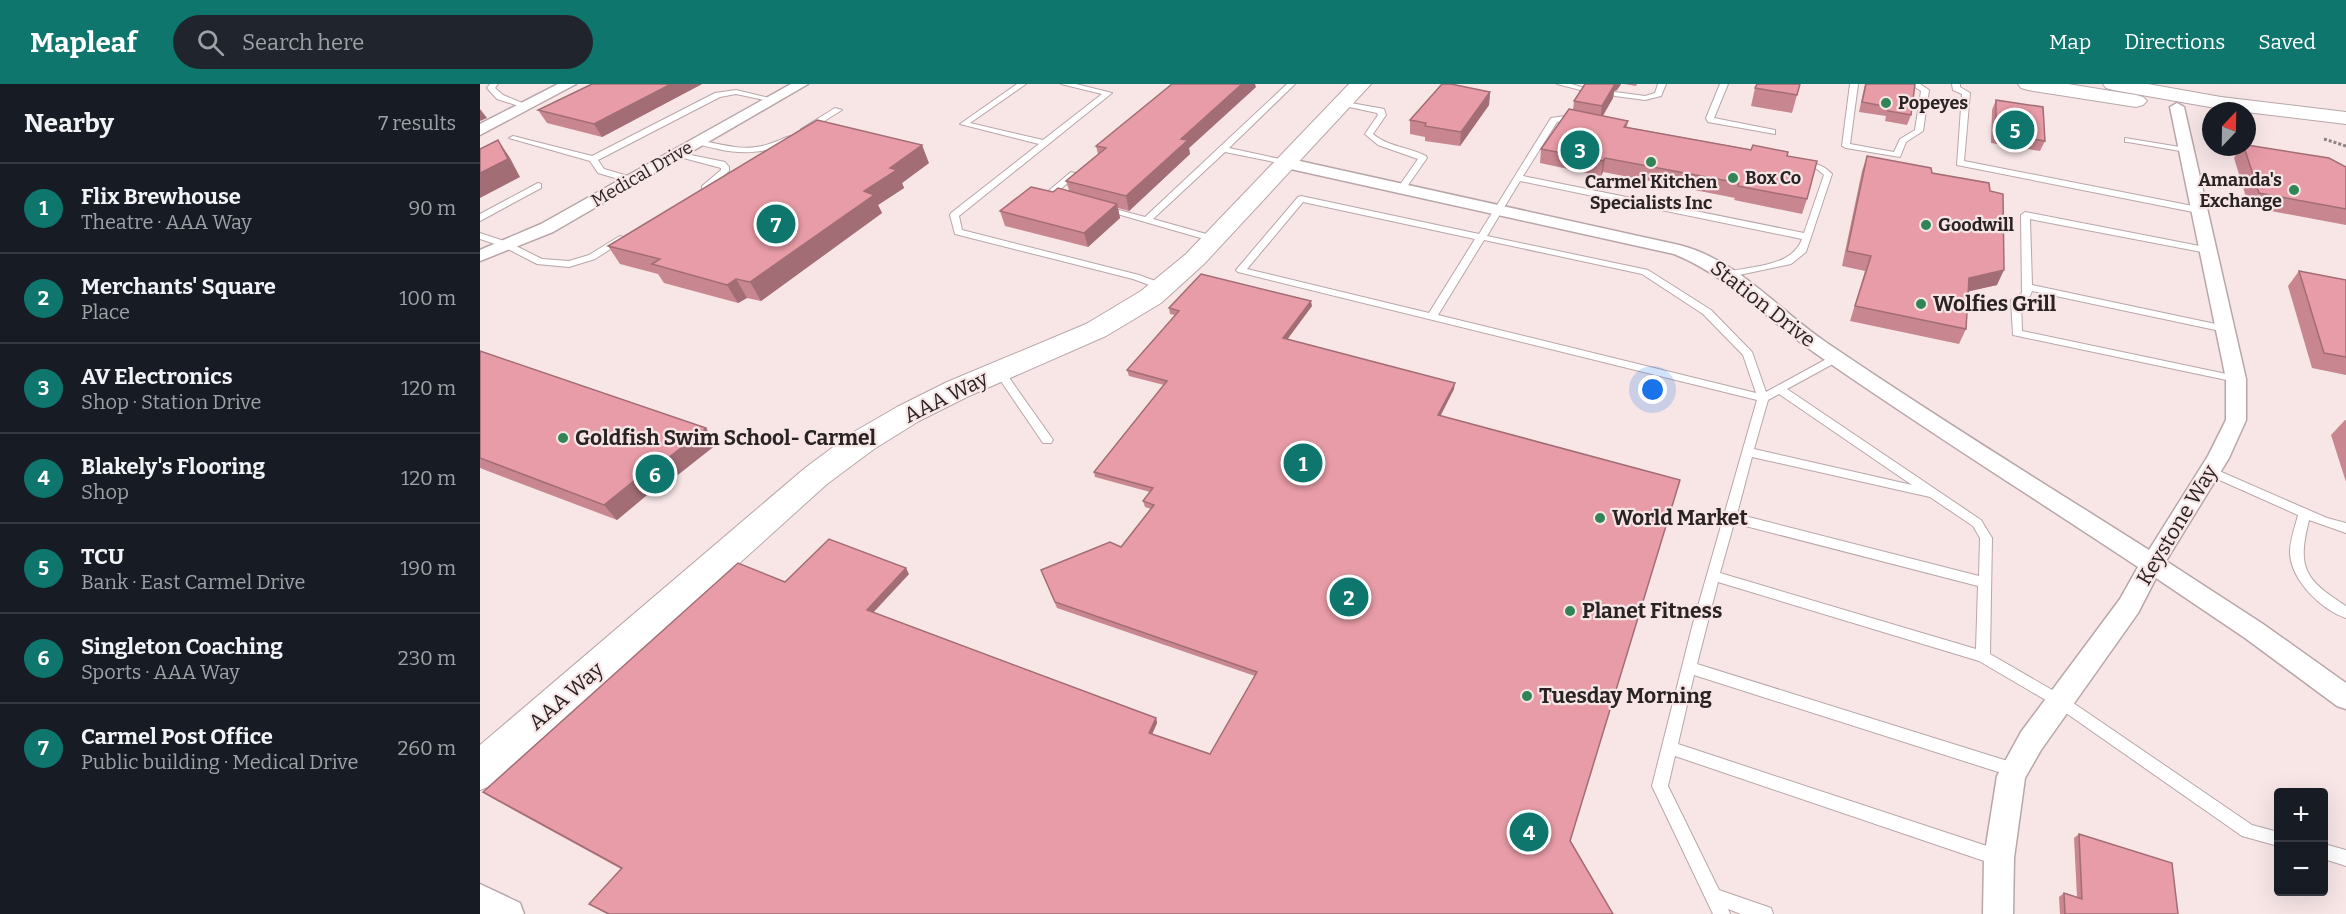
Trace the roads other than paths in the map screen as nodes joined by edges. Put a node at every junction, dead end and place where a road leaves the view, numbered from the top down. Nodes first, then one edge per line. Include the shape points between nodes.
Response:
1 (494, 84) edge
2 (569, 84) edge
3 (801, 84) edge
4 (1022, 84) edge
5 (1065, 84) edge
6 (1291, 84) edge
7 (1561, 84) edge
8 (1662, 84) edge
9 (1724, 84) edge
10 (1854, 84) edge
11 (1914, 84) edge
12 (1956, 84) edge
13 (2028, 84) edge
14 (2113, 84) edge
15 (1588, 90) edge
16 (1352, 94) edge
17 (1615, 94) edge
18 (2172, 95) edge
19 (774, 100) junction
20 (528, 107) junction
21 (2202, 108) edge
22 (838, 110) dead end
23 (2346, 118) edge
24 (2256, 119) edge
25 (1588, 122) edge
26 (480, 130) edge
27 (1772, 132) dead end
28 (513, 138) dead end
29 (2346, 138) edge
30 (2128, 140) dead end
31 (699, 142) junction
32 (1045, 143) junction
33 (1223, 149) junction
34 (2186, 150) junction
35 (679, 154) junction
36 (593, 159) junction
37 (1785, 160) edge
38 (1286, 163) junction
39 (1074, 174) edge
40 (1519, 178) junction
41 (632, 180) junction
42 (538, 186) dead end
43 (1401, 189) junction
44 (694, 195) edge
45 (1060, 198) edge
46 (1093, 206) edge
47 (1499, 210) junction
48 (2198, 210) junction
49 (480, 218) edge
50 (1147, 220) junction
51 (633, 232) edge
52 (480, 236) edge
53 (1482, 237) junction
54 (1808, 237) junction
55 (1214, 239) junction
56 (507, 245) junction
57 (2207, 250) junction
58 (480, 256) edge
59 (1730, 274) junction
60 (1163, 287) junction
61 (2027, 287) junction
62 (1432, 316) junction
63 (2225, 329) junction
64 (1836, 358) junction
65 (999, 371) junction
66 (2236, 379) junction
67 (1779, 389) junction
68 (1763, 398) junction
69 (1047, 440) dead end
70 (1748, 453) junction
71 (2210, 471) junction
72 (1934, 494) junction
73 (2304, 513) junction
74 (1730, 517) junction
75 (2346, 528) edge
76 (2152, 564) junction
77 (1713, 576) junction
78 (1985, 583) junction
79 (2346, 613) edge
80 (1983, 657) junction
81 (2297, 661) junction
82 (1689, 667) junction
83 (2346, 687) edge
84 (2346, 698) edge
85 (2061, 702) junction
86 (1670, 748) junction
87 (2014, 770) junction
88 (480, 771) edge
89 (2274, 838) edge
90 (2328, 853) edge
91 (1998, 858) junction
92 (2346, 858) edge
93 (1713, 896) junction
94 (480, 899) edge
95 (509, 914) edge
96 (1722, 914) edge
97 (1765, 914) edge
98 (1998, 914) edge

1 - 20 lane via 491,88 500,97
2 - 20 street
3 - 19 street, Medical Drive
4 - 32 lane via 964,124
5 - 32 lane via 1108,93
6 - 33 lane
7 - 15 lane
8 - 17 lane via 1658,94 1645,98
9 - 27 lane via 1711,120
10 - 11 lane via 1846,146 1897,155 1903,141 1919,131 1925,90
12 - 48 lane via 1966,93 1960,163
13 - 18 street
14 - 18 street
16 - 38 street, AAA Way
16 - 43 lane via 1381,111 1382,116 1369,134 1375,141 1423,158
18 - 21 street
18 - 23 street
18 - 34 street, Keystone Way
19 - 31 street, Medical Drive
19 - 36 lane via 736,92 718,95
20 - 26 street
22 - 31 lane via 779,144 752,151
24 - 29 street
25 - 40 lane via 1554,120
28 - 36 lane
30 - 34 lane
31 - 35 street, Medical Drive
32 - 60 lane via 954,215 958,232
33 - 38 lane
33 - 50 lane
34 - 48 street, Keystone Way
35 - 41 street, Medical Drive
35 - 44 lane via 725,167 714,183
36 - 41 lane via 601,171
37 - 54 lane via 1820,167 1828,174
38 - 43 street, Station Drive
38 - 55 street, AAA Way
39 - 45 lane via 1050,195
40 - 47 lane
40 - 54 lane
41 - 56 street, Medical Drive via 547,228
42 - 49 lane
43 - 47 street, Station Drive
46 - 50 lane
47 - 53 lane
47 - 59 street, Station Drive via 1679,250
48 - 57 street, Keystone Way
50 - 55 lane
51 - 56 lane via 592,257 569,264 540,262
52 - 56 lane
53 - 62 lane
53 - 62 lane via 1301,199 1241,270
53 - 68 lane via 1645,272 1707,312 1748,354
54 - 59 lane via 1803,250 1788,262
55 - 60 street, AAA Way
56 - 58 street, Medical Drive
57 - 61 lane via 2025,215
57 - 63 street, Keystone Way
59 - 64 street, Station Drive via 1807,340
60 - 65 street, AAA Way via 1096,330
61 - 63 lane
61 - 66 lane via 2027,294 2016,300 2017,333
62 - 68 lane
63 - 66 street, Keystone Way
64 - 67 lane
64 - 76 street, Station Drive
65 - 69 lane
65 - 88 street, AAA Way via 908,414 816,476
66 - 71 street, Keystone Way via 2236,420
67 - 68 lane
67 - 72 lane
68 - 70 lane
70 - 72 lane
70 - 74 lane
71 - 73 lane
71 - 76 street, Keystone Way
72 - 78 lane via 1977,523 1986,538
73 - 75 lane
73 - 79 lane via 2296,551 2301,575
74 - 77 lane
74 - 78 lane
76 - 81 street, Station Drive
76 - 85 street, Keystone Way via 2129,606
77 - 80 lane
77 - 82 lane
78 - 80 lane
80 - 85 lane
81 - 83 street
81 - 84 street
82 - 86 lane
82 - 87 lane
85 - 87 street, Keystone Way
85 - 89 lane via 2248,831
86 - 91 lane
86 - 93 lane via 1660,786
87 - 91 street, Keystone Way
90 - 92 lane
91 - 98 street, Keystone Way
93 - 96 lane
93 - 97 lane
94 - 95 street

